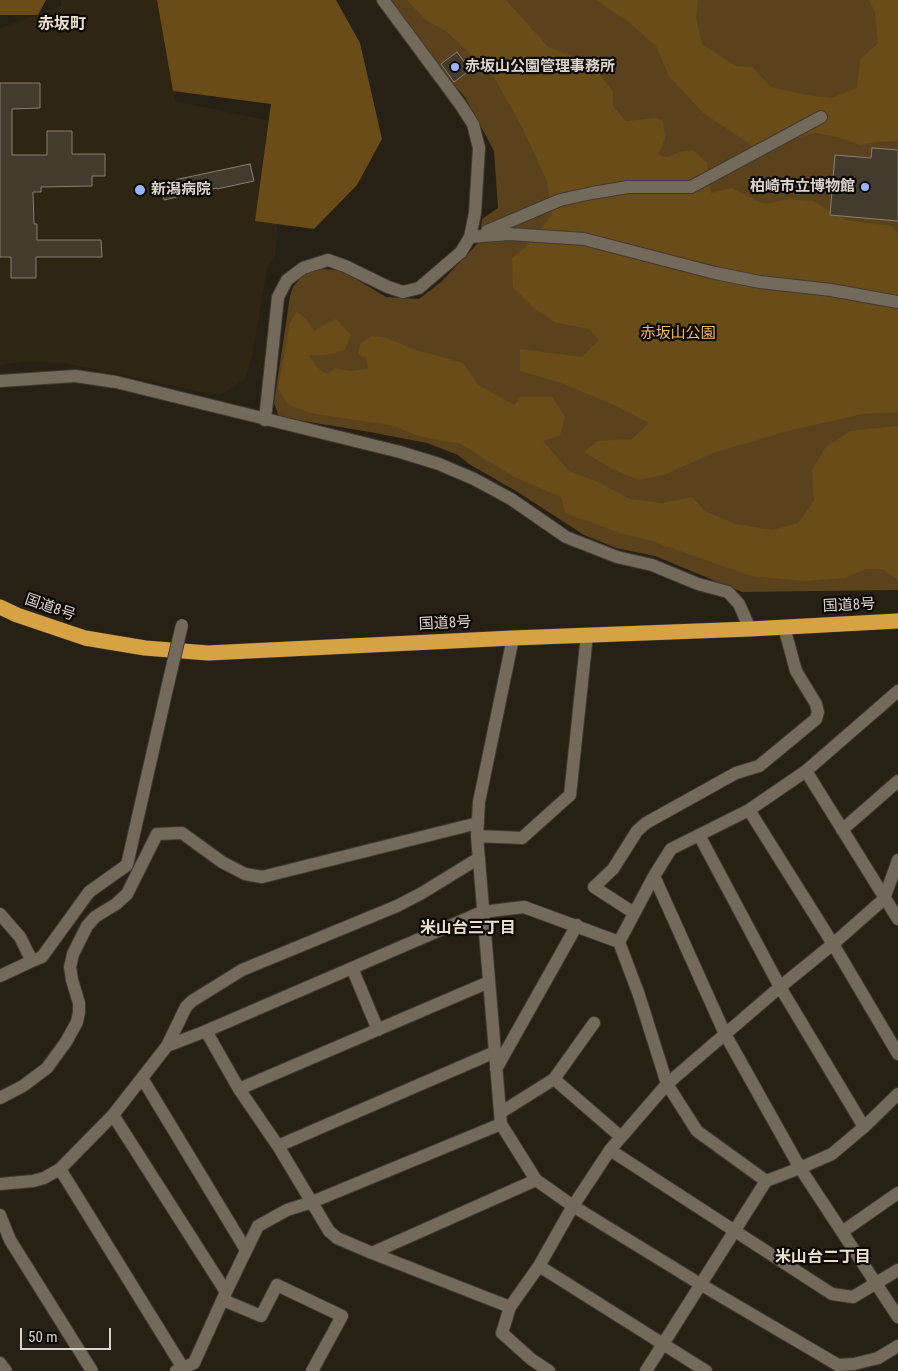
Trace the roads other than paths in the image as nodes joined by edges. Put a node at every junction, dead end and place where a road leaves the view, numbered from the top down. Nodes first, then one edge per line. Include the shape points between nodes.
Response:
1 (383, 0) edge
2 (821, 117) dead end
3 (470, 237) junction
4 (898, 302) edge
5 (0, 381) edge
6 (265, 420) junction
7 (0, 606) edge
8 (898, 621) edge
9 (182, 625) dead end
10 (784, 627) junction
11 (750, 629) junction
12 (587, 635) junction
13 (513, 638) junction
14 (898, 691) edge
15 (806, 771) junction
16 (898, 781) edge
17 (749, 810) junction
18 (478, 830) junction
19 (842, 830) junction
20 (699, 835) junction
21 (479, 858) junction
22 (898, 860) edge
23 (654, 876) junction
24 (884, 899) junction
25 (482, 912) junction
26 (634, 913) junction
27 (0, 914) edge
28 (898, 919) edge
29 (577, 925) junction
30 (619, 942) junction
31 (834, 944) junction
32 (32, 961) junction
33 (352, 968) junction
34 (0, 976) edge
35 (489, 982) junction
36 (780, 988) junction
37 (594, 1023) dead end
38 (378, 1030) junction
39 (206, 1032) junction
40 (725, 1034) junction
41 (167, 1046) junction
42 (495, 1052) junction
43 (898, 1054) edge
44 (496, 1069) junction
45 (142, 1078) junction
46 (554, 1079) junction
47 (667, 1084) junction
48 (240, 1089) junction
49 (898, 1094) edge
50 (0, 1098) edge
51 (113, 1115) junction
52 (500, 1118) junction
53 (864, 1128) junction
54 (621, 1137) junction
55 (278, 1146) junction
56 (610, 1150) junction
57 (800, 1168) junction
58 (60, 1169) junction
59 (536, 1180) junction
60 (766, 1181) junction
61 (0, 1184) edge
62 (898, 1193) edge
63 (312, 1202) junction
64 (573, 1206) junction
65 (0, 1215) edge
66 (734, 1231) junction
67 (842, 1232) junction
68 (5, 1242) edge
69 (246, 1250) junction
70 (372, 1252) junction
71 (539, 1266) junction
72 (898, 1270) edge
73 (700, 1284) junction
74 (876, 1284) junction
75 (224, 1296) junction
76 (510, 1307) junction
77 (898, 1316) edge
78 (663, 1344) junction
79 (898, 1346) edge
80 (0, 1363) edge
81 (838, 1368) edge
82 (180, 1370) edge
83 (6, 1371) edge
84 (92, 1371) edge
85 (312, 1371) edge
86 (549, 1371) edge
87 (646, 1371) edge
88 (706, 1371) edge

1 - 3 street via 473,124 479,148 475,214
2 - 3 street via 691,187 628,187 560,200
3 - 4 street via 509,234 584,239 715,273
3 - 6 street via 461,252 419,288 403,292 328,260 303,268 287,280 278,297
5 - 6 street via 75,376 116,382
6 - 11 street via 400,452 465,475 511,499 566,537 617,557 652,565 698,584 728,592 740,604
7 - 13 highway, 国道8号 via 85,638 145,648 208,653
8 - 10 highway, 国道8号
9 - 32 street, bridge via 127,865 89,892 42,958
10 - 11 highway, 国道8号
10 - 26 street via 796,671 816,704 816,718 759,766 736,773 637,831 613,869 594,887
11 - 12 highway, 国道8号
12 - 13 highway, 国道8号
12 - 18 street via 570,795 522,838
13 - 18 street via 479,802
14 - 15 street
15 - 17 street
15 - 19 street
16 - 19 street
17 - 20 street
17 - 31 street
18 - 21 street
18 - 50 street via 262,877 245,874 222,862 182,833 158,834 126,894 87,926 73,954 70,967 79,1012 66,1042 47,1068
19 - 24 street
20 - 23 street via 671,849
20 - 36 street
21 - 25 street
21 - 41 street via 397,906 242,970 186,1007
22 - 24 street
23 - 26 street
23 - 40 street
24 - 28 street
24 - 31 street
25 - 29 street via 524,907
25 - 33 street
25 - 35 street
26 - 30 street
27 - 32 street via 20,937
29 - 30 street
29 - 44 street
30 - 47 street
31 - 36 street
31 - 43 street
32 - 34 street
33 - 38 street
33 - 39 street
35 - 38 street
35 - 42 street
36 - 40 street
36 - 53 street
37 - 46 street
38 - 48 street
39 - 41 street
39 - 48 street
40 - 47 street
40 - 57 street
41 - 45 street
42 - 44 street
42 - 55 street
44 - 52 street
45 - 51 street
45 - 69 street
46 - 52 street
46 - 54 street
47 - 54 street
47 - 60 street via 697,1131
48 - 55 street
49 - 53 street
51 - 58 street
51 - 75 street
52 - 59 street
52 - 63 street
53 - 57 street via 832,1154
54 - 56 street
55 - 63 street
56 - 64 street
56 - 66 street
57 - 60 street
57 - 67 street
58 - 61 street via 33,1181
58 - 82 street
59 - 64 street
59 - 70 street
60 - 66 street
62 - 67 street
63 - 69 street via 258,1226
63 - 70 street via 329,1231 337,1238
64 - 71 street
64 - 73 street
65 - 68 street
66 - 73 street
66 - 74 street via 832,1294 853,1297
67 - 74 street
68 - 84 street
69 - 75 street
70 - 76 street
71 - 76 street
71 - 78 street
72 - 74 street
73 - 78 street
73 - 81 street
74 - 77 street
75 - 82 street via 194,1363
75 - 85 street via 261,1316 276,1285 342,1316
76 - 86 street via 502,1333
78 - 87 street
78 - 88 street
79 - 81 street via 878,1358
80 - 83 street

